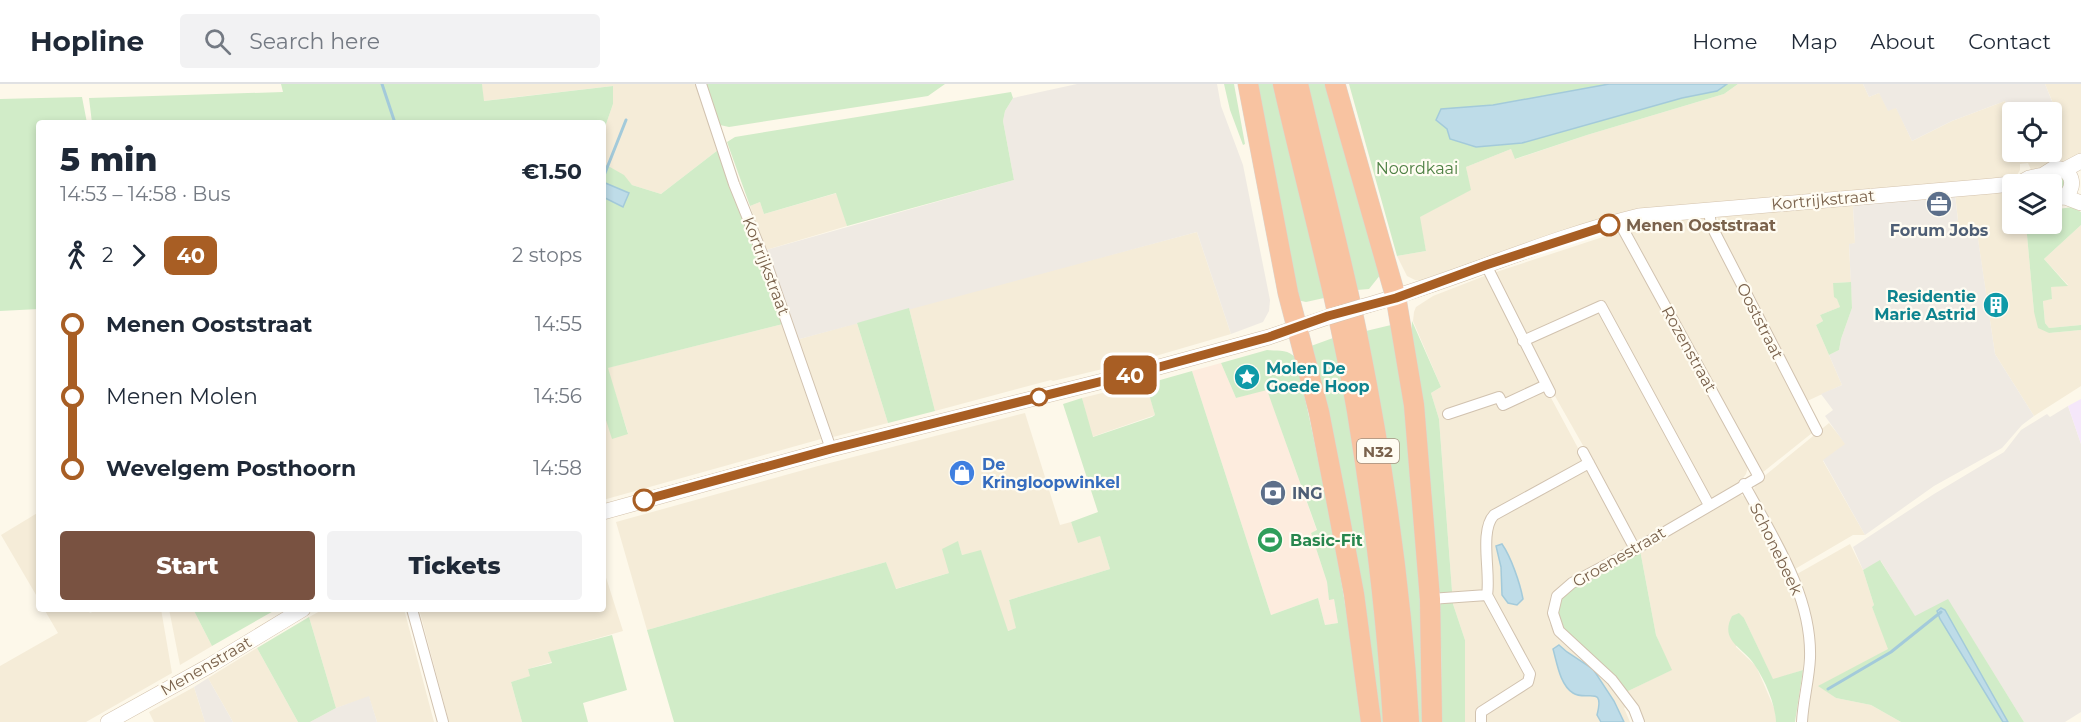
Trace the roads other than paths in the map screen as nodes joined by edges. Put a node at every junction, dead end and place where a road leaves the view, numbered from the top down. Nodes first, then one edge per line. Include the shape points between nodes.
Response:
1 (700, 84) edge
2 (1248, 84) edge
3 (1283, 84) edge
4 (1298, 84) edge
5 (1335, 84) edge
6 (2081, 161) edge
7 (2081, 166) edge
8 (2048, 174) edge
9 (2058, 174) edge
10 (2002, 186) edge
11 (2068, 187) edge
12 (2081, 203) edge
13 (1709, 210) junction
14 (1620, 221) junction
15 (1486, 265) junction
16 (1396, 298) junction
17 (1297, 327) junction
18 (1523, 341) junction
19 (1448, 414) dead end
20 (1817, 430) dead end
21 (831, 449) junction
22 (1583, 452) dead end
23 (1589, 463) junction
24 (1759, 477) joint
25 (1744, 484) junction
26 (1709, 505) junction
27 (606, 511) edge
28 (1635, 549) junction
29 (1487, 595) junction
30 (1430, 599) junction
31 (298, 612) edge
32 (413, 612) edge
33 (108, 722) edge
34 (443, 722) edge
35 (1371, 722) edge
36 (1393, 722) edge
37 (1409, 722) edge
38 (1432, 722) edge
39 (1481, 722) edge
40 (1638, 722) edge
41 (1802, 722) edge

1 - 21 street, Kortrijkstraat
2 - 17 highway
3 - 36 highway, N32 via 1356,410 1381,580
4 - 37 highway, N32 via 1371,405 1396,575
5 - 16 highway
6 - 11 main road
7 - 11 main road
8 - 9 main road, Kortrijkstraat via 2054,168
10 - 13 main road, Kortrijkstraat
11 - 12 main road
13 - 14 main road, Kortrijkstraat
13 - 20 street, Ooststraat via 1711,225
14 - 15 main road, Kortrijkstraat
14 - 24 street, Rozenstraat
15 - 16 main road, Kortrijkstraat
15 - 18 street
16 - 17 main road, Kortrijkstraat, bridge
16 - 30 highway via 1414,405
17 - 21 main road, Kortrijkstraat via 1159,367
17 - 35 highway via 1319,412 1354,594
18 - 19 street via 1548,388 1503,405 1499,397
18 - 26 street via 1601,306
21 - 27 main road, Kortrijkstraat
22 - 23 street
23 - 28 street
23 - 29 street via 1489,519
24 - 25 street, Groenestraat
25 - 26 street, Groenestraat
25 - 41 street, Schonebeek via 1792,574 1803,607 1810,657
26 - 28 street, Groenestraat
28 - 40 street, Groenestraat via 1572,583 1557,596 1552,613 1559,631 1612,680 1634,709
29 - 30 street
29 - 39 street via 1530,674 1528,682 1481,712
30 - 38 highway
31 - 33 main road, Menenstraat
32 - 34 street

